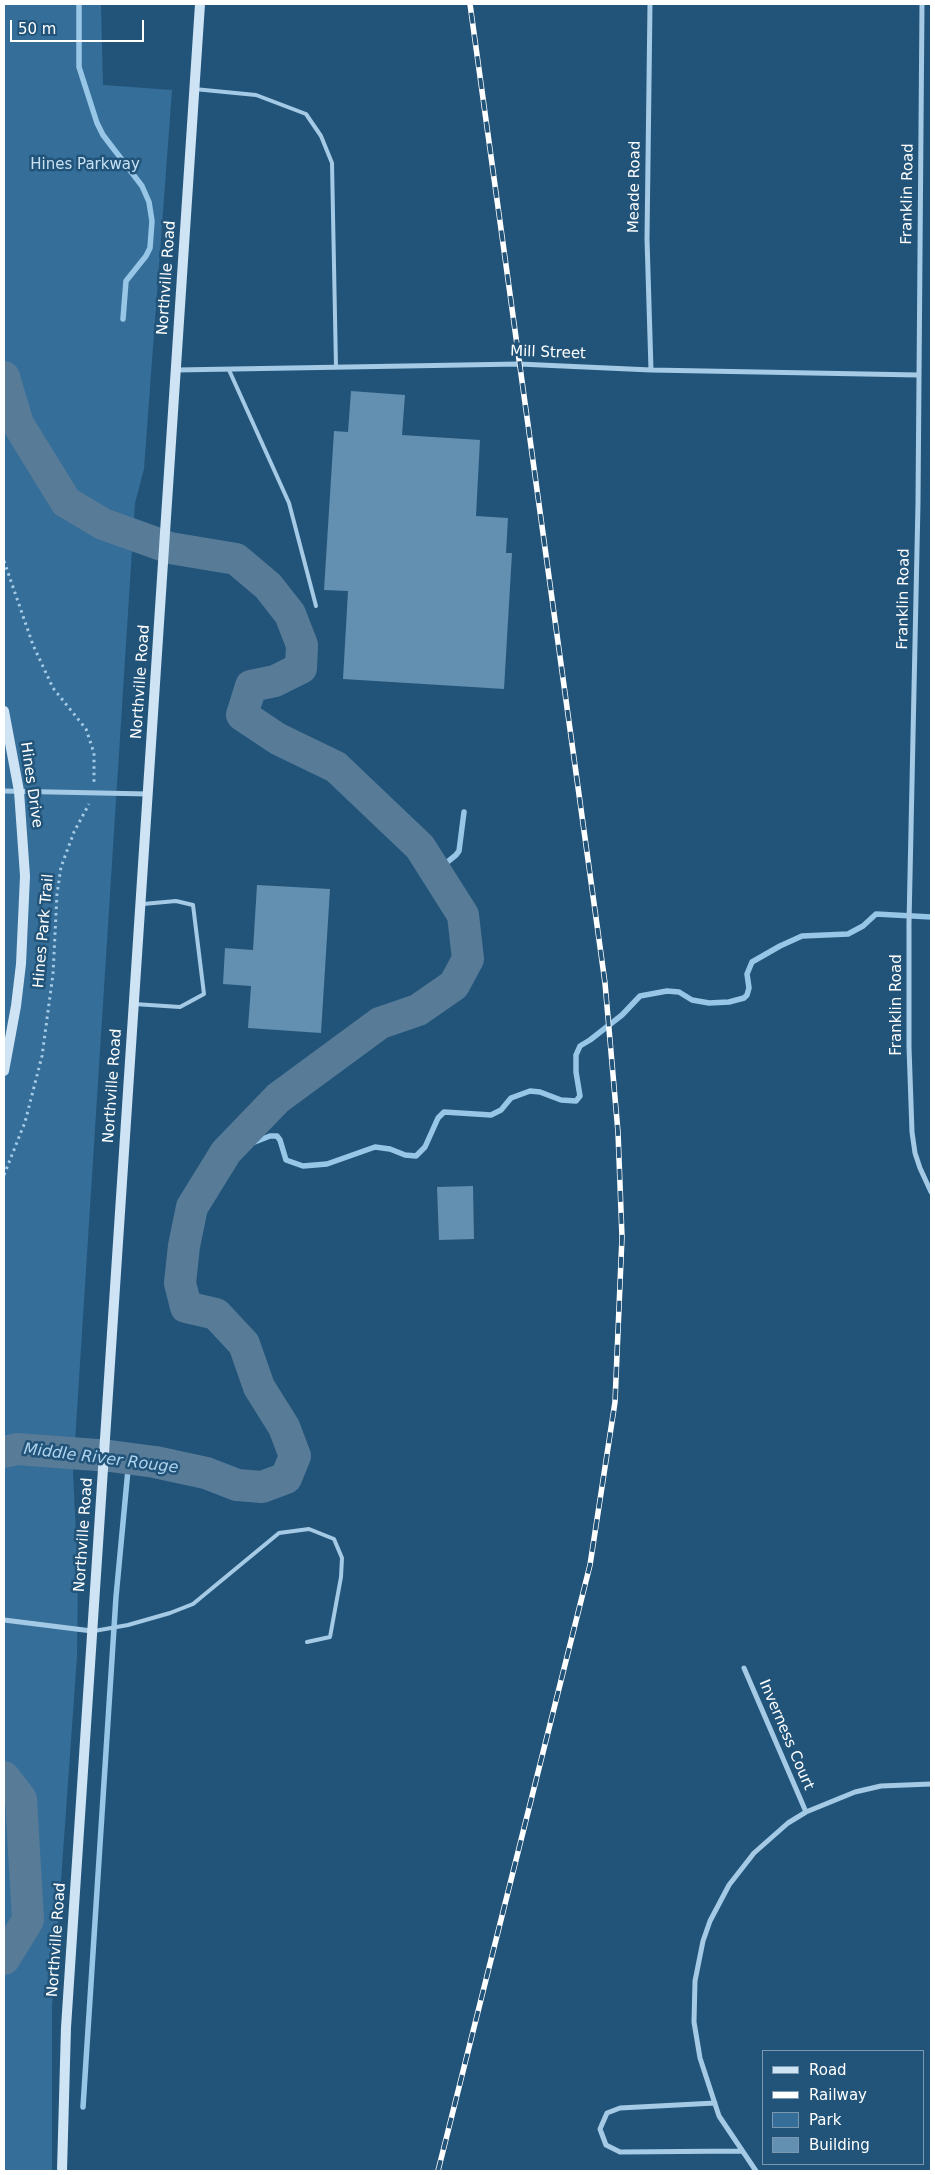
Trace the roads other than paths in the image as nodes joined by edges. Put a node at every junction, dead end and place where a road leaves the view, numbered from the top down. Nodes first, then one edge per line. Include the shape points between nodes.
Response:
1 (200, 4) edge
2 (650, 4) edge
3 (922, 4) edge
4 (194, 89) junction
5 (336, 368) junction
6 (177, 370) junction
7 (229, 370) junction
8 (651, 370) junction
9 (918, 375) junction
10 (316, 606) dead end
11 (4, 711) edge
12 (19, 790) junction
13 (4, 791) edge
14 (148, 794) junction
15 (140, 904) junction
16 (134, 1004) junction
17 (4, 1071) edge
18 (931, 1192) edge
19 (4, 1620) edge
20 (92, 1631) junction
21 (307, 1642) dead end
22 (744, 1668) dead end
23 (931, 1784) edge
24 (806, 1812) junction
25 (714, 2103) junction
26 (742, 2150) junction
27 (62, 2171) edge
28 (756, 2171) edge

1 - 4 street, Northville Road
2 - 8 street, Meade Road via 647,239
3 - 9 street, Franklin Road
4 - 5 lane via 256,95 306,114 321,136 332,163
4 - 6 street, Northville Road
5 - 7 street, Mill Street
5 - 8 street, Mill Street via 519,364
6 - 7 street, Mill Street
6 - 14 street, Northville Road
7 - 10 lane via 289,502
8 - 9 street, Mill Street
9 - 18 street, Franklin Road via 909,1047 912,1132 920,1168
11 - 12 street, Hines Drive
12 - 13 street
12 - 14 street
12 - 17 street, Hines Drive via 24,921 16,1006
14 - 15 street, Northville Road
15 - 16 street, Northville Road
15 - 16 lane via 176,901 193,905 204,994 180,1007
16 - 20 street, Northville Road
19 - 20 street
20 - 21 lane via 128,1625 192,1604 279,1533 309,1529 334,1539 342,1558 330,1637
20 - 27 street, Northville Road via 66,2027
22 - 24 street, Inverness Court
23 - 24 street via 881,1786 855,1792
24 - 25 street via 768,1839 740,1869 719,1903 703,1941 695,1981 694,2022 700,2058
25 - 26 street
25 - 26 street via 620,2108 608,2113 600,2128 606,2145 620,2152
26 - 28 street

